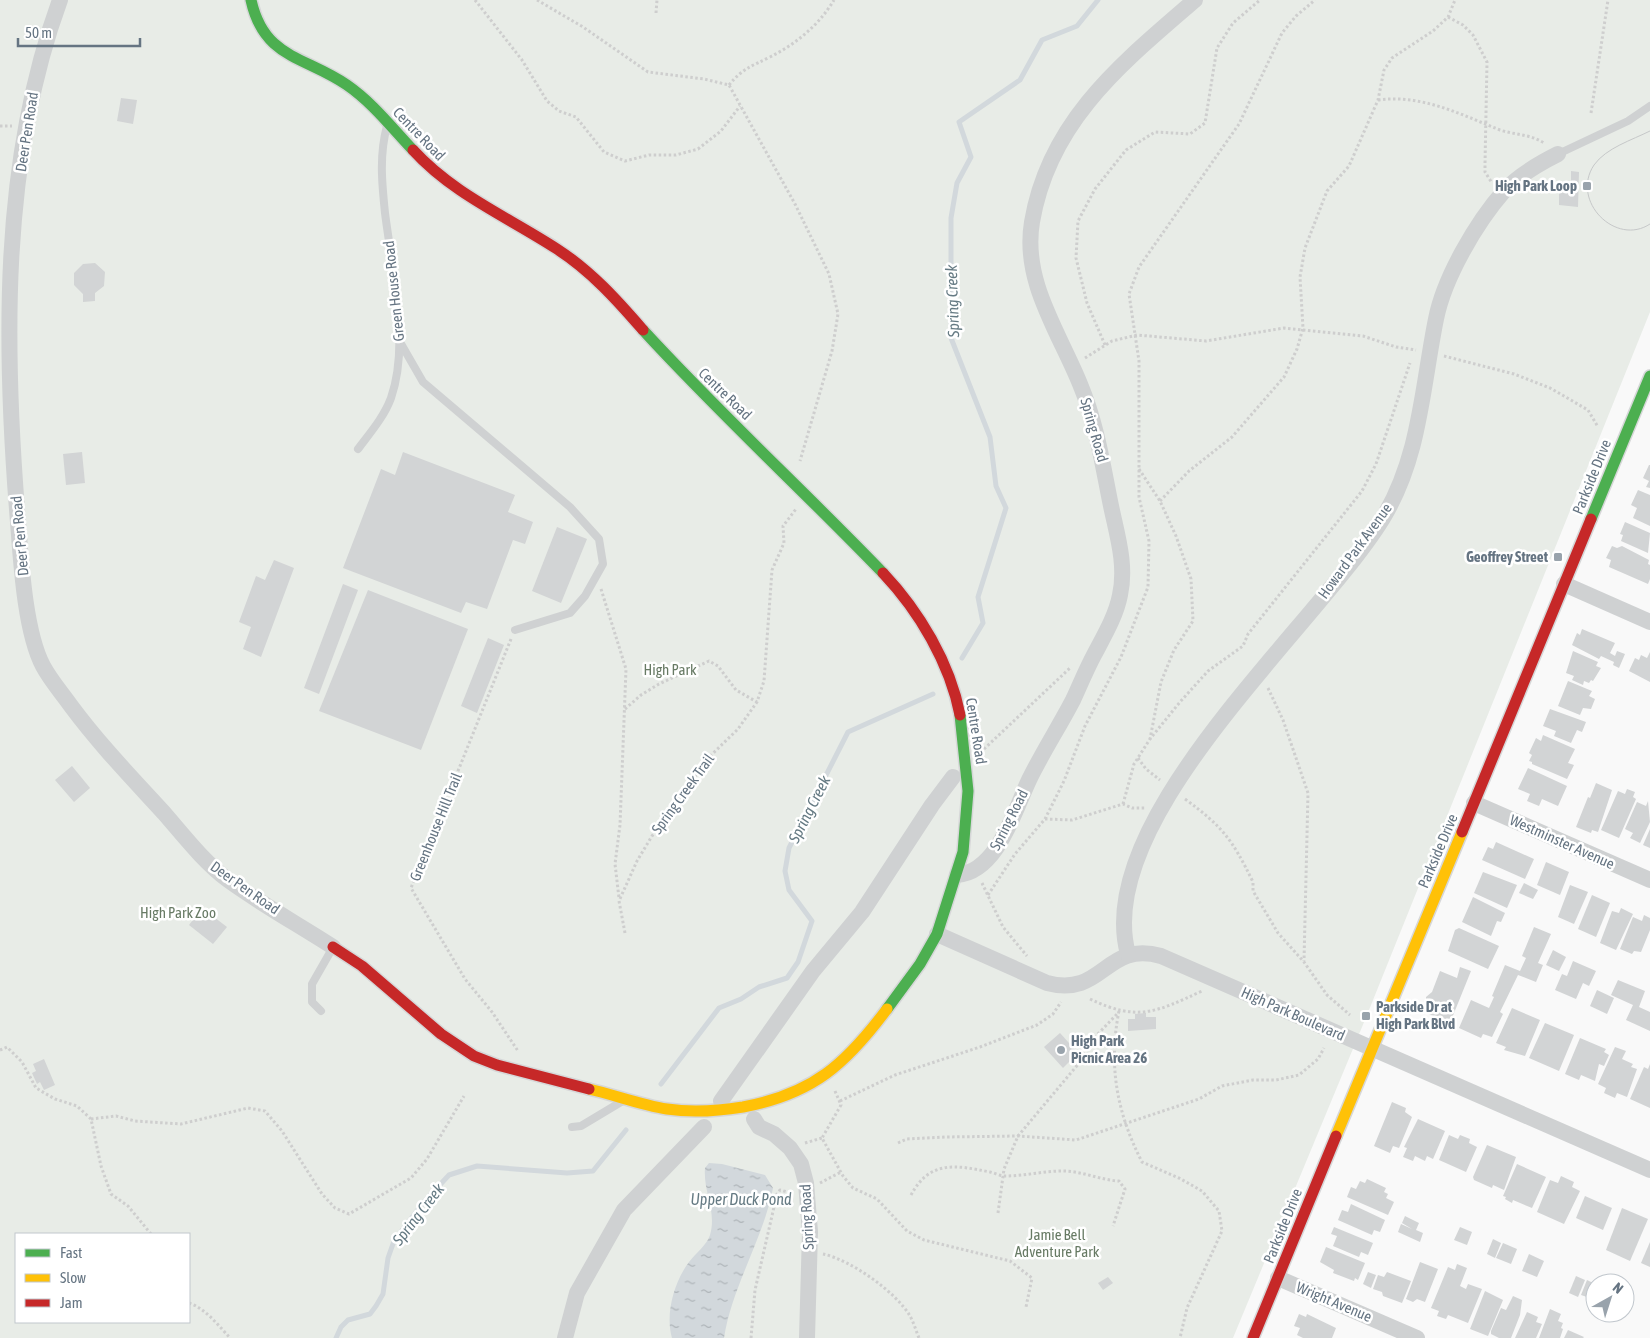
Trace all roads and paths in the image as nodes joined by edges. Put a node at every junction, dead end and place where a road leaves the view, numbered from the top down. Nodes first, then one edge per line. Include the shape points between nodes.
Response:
1 (60, 0) edge
2 (251, 0) edge
3 (475, 0) edge
4 (537, 0) edge
5 (657, 0) edge
6 (834, 0) edge
7 (1195, 0) edge
8 (1260, 0) edge
9 (1315, 0) edge
10 (1455, 0) edge
11 (1608, 0) edge
12 (656, 13) dead end
13 (1448, 17) junction
14 (729, 85) junction
15 (1378, 100) junction
16 (740, 106) junction
17 (1650, 106) edge
18 (1591, 113) dead end
19 (1486, 123) junction
20 (388, 124) junction
21 (1557, 154) junction
22 (1502, 194) junction
23 (1303, 328) junction
24 (1137, 335) junction
25 (400, 342) junction
26 (1105, 345) junction
27 (1423, 352) junction
28 (1070, 364) junction
29 (1650, 376) edge
30 (1598, 427) dead end
31 (358, 449) dead end
32 (1139, 469) junction
33 (792, 480) junction
34 (807, 494) junction
35 (1160, 501) junction
36 (596, 577) junction
37 (1564, 584) junction
38 (1650, 622) edge
39 (515, 630) joint
40 (1094, 655) junction
41 (1258, 677) junction
42 (757, 702) junction
43 (625, 709) junction
44 (1150, 739) junction
45 (980, 753) dead end
46 (1138, 757) junction
47 (952, 777) dead end
48 (1172, 789) junction
49 (1474, 803) junction
50 (1123, 804) junction
51 (1160, 809) junction
52 (1045, 819) junction
53 (957, 875) junction
54 (1650, 880) edge
55 (982, 882) dead end
56 (988, 895) junction
57 (619, 901) junction
58 (625, 933) dead end
59 (937, 934) junction
60 (333, 948) junction
61 (1128, 954) junction
62 (1029, 958) dead end
63 (1304, 962) junction
64 (1204, 990) dead end
65 (1090, 999) dead end
66 (1061, 1002) dead end
67 (320, 1011) dead end
68 (1119, 1012) junction
69 (1350, 1015) dead end
70 (1324, 1048) dead end
71 (1372, 1049) junction
72 (0, 1050) edge
73 (520, 1053) dead end
74 (835, 1090) dead end
75 (464, 1096) dead end
76 (625, 1099) junction
77 (840, 1100) junction
78 (721, 1101) dead end
79 (750, 1113) junction
80 (91, 1119) junction
81 (1125, 1125) junction
82 (572, 1126) dead end
83 (704, 1128) dead end
84 (1018, 1136) junction
85 (898, 1143) dead end
86 (1650, 1170) edge
87 (1003, 1176) junction
88 (911, 1195) dead end
89 (806, 1196) junction
90 (998, 1213) dead end
91 (1113, 1226) dead end
92 (150, 1233) edge
93 (809, 1251) junction
94 (1278, 1278) junction
95 (190, 1303) edge
96 (1026, 1307) dead end
97 (230, 1338) edge
98 (565, 1338) edge
99 (751, 1338) edge
100 (807, 1338) edge
101 (919, 1338) edge
102 (1180, 1338) edge
103 (1253, 1338) edge
104 (1417, 1338) edge

1 - 60 street, Deer Pen Road via 38,64 26,126 11,282 12,452 27,607 38,652 50,678 118,765 203,858 227,879
2 - 20 street, Centre Road via 262,30 278,49 346,84
3 - 16 path via 522,60 548,101 559,111 576,117 604,152 625,161 698,149 721,131
4 - 14 path via 648,72
5 - 12 path
6 - 14 path via 801,38 749,66
7 - 28 street, Spring Road via 1114,70 1089,98 1041,183 1031,224 1034,271 1042,303
8 - 26 path via 1233,23 1216,48 1205,123 1190,134 1155,132 1126,150 1095,189 1078,221 1076,258 1087,303
9 - 24 path via 1282,33 1238,124 1139,267 1129,294
10 - 13 path
11 - 18 path
13 - 15 path via 1392,58 1384,70
13 - 19 path via 1463,25 1473,36 1487,62
14 - 16 path
15 - 19 path via 1422,101
15 - 23 path via 1349,166 1327,191 1305,248 1300,277
16 - 33 path via 829,274 838,314 832,351
17 - 21 lane, Howard Park Avenue via 1628,121
19 - 21 path via 1529,135
19 - 22 path via 1486,172
20 - 25 lane, Green House Road via 381,147 382,190
20 - 33 street, Centre Road via 442,179 559,250 601,283 680,370
21 - 22 street, Howard Park Avenue via 1536,165
22 - 27 street, Howard Park Avenue via 1452,274
23 - 24 path via 1284,328 1206,341
23 - 27 path via 1363,336
23 - 35 path via 1298,349 1284,377 1232,437 1189,471
24 - 26 path
24 - 32 path
25 - 31 lane, Green House Road via 398,371 390,399
25 - 36 lane via 424,382 570,507 599,539 602,564
26 - 28 path
27 - 30 path via 1514,374 1550,388 1588,410
27 - 41 street, Howard Park Avenue via 1412,455 1402,482 1382,519
27 - 44 path via 1362,490 1248,634 1243,646 1208,671
28 - 40 street, Spring Road via 1093,420 1103,459 1123,572 1120,597
29 - 37 street, Parkside Drive
32 - 35 path
32 - 52 path via 1139,498 1149,541 1148,587 1121,657 1085,726
33 - 34 street, Centre Road
34 - 42 path, Spring Creek Trail via 783,526 784,543 772,570 764,681
34 - 53 street, Centre Road via 897,588 925,629 950,678 963,733 968,791 968,816
35 - 44 path via 1191,579 1193,621 1174,650 1161,682
36 - 39 lane via 570,613
36 - 43 path via 626,669
37 - 38 street
37 - 49 street, Parkside Drive
39 - 73 path, Greenhouse Hill Trail via 411,888 465,979
40 - 45 path via 1079,659
40 - 53 street, Spring Road via 1034,770 999,846 978,869
41 - 48 street, Howard Park Avenue via 1188,764
41 - 63 path via 1274,699 1308,793
42 - 43 path via 736,690 718,666 709,661 659,684
42 - 57 path, Spring Creek Trail via 738,729 701,765 688,791 652,836
43 - 57 path via 616,864
44 - 46 path
46 - 48 path via 1146,769
46 - 50 path
47 - 78 street via 862,912 813,971
48 - 51 street, Howard Park Avenue
48 - 63 path via 1226,834 1247,869 1253,890 1267,917
49 - 54 street, Westminster Avenue
49 - 71 street, Parkside Drive
50 - 51 path via 1132,808
50 - 52 path via 1072,820
51 - 61 street, Howard Park Avenue via 1139,853 1130,884 1124,916
52 - 56 path via 1014,854
53 - 59 street, Centre Road
55 - 56 path
56 - 62 path via 1003,927
57 - 58 path
59 - 61 street via 1058,986 1083,983
59 - 79 street via 883,1015 845,1059 823,1077
60 - 67 lane via 312,984 312,1002
60 - 76 street, Deer Pen Road via 362,966 440,1034 474,1056
61 - 71 street, High Park Boulevard via 1161,956
63 - 69 path via 1327,995
64 - 68 path via 1159,1011
65 - 68 path
66 - 77 path via 1053,1014 1037,1025 895,1075
68 - 81 path via 1112,1059
68 - 84 path via 1095,1037 1080,1062
70 - 81 path via 1318,1059 1299,1075 1222,1086 1199,1099
71 - 86 street, High Park Boulevard
71 - 94 street, Parkside Drive
72 - 80 path via 7,1047 14,1053 36,1088 77,1106
74 - 77 path
75 - 80 path via 427,1159 411,1178 349,1214 335,1208 322,1194 282,1131 265,1111 248,1108 182,1124 135,1122 116,1116
76 - 79 street, Deer Pen Road via 667,1109
76 - 82 lane via 581,1126
77 - 96 path via 841,1105 822,1138 853,1188 877,1199 907,1231 924,1240 1010,1261 1032,1278
79 - 89 street, Spring Road via 759,1128 774,1134 790,1148 801,1164
80 - 92 path via 111,1194 128,1206
81 - 84 path via 1076,1140
81 - 102 path via 1142,1162 1202,1191 1219,1211 1222,1231 1187,1308
83 - 98 street via 624,1210 577,1293
84 - 85 path via 907,1139
84 - 87 path via 1008,1155
87 - 88 path via 949,1166 930,1172 919,1181
87 - 90 path
87 - 91 path via 1072,1172 1119,1181 1125,1189
89 - 93 street, Spring Road
89 - 99 path via 780,1190 777,1194 758,1275
93 - 100 street, Spring Road
93 - 101 path via 851,1265 883,1287 910,1316
94 - 103 street, Parkside Drive
94 - 104 street, Wright Avenue
95 - 97 path via 218,1324

